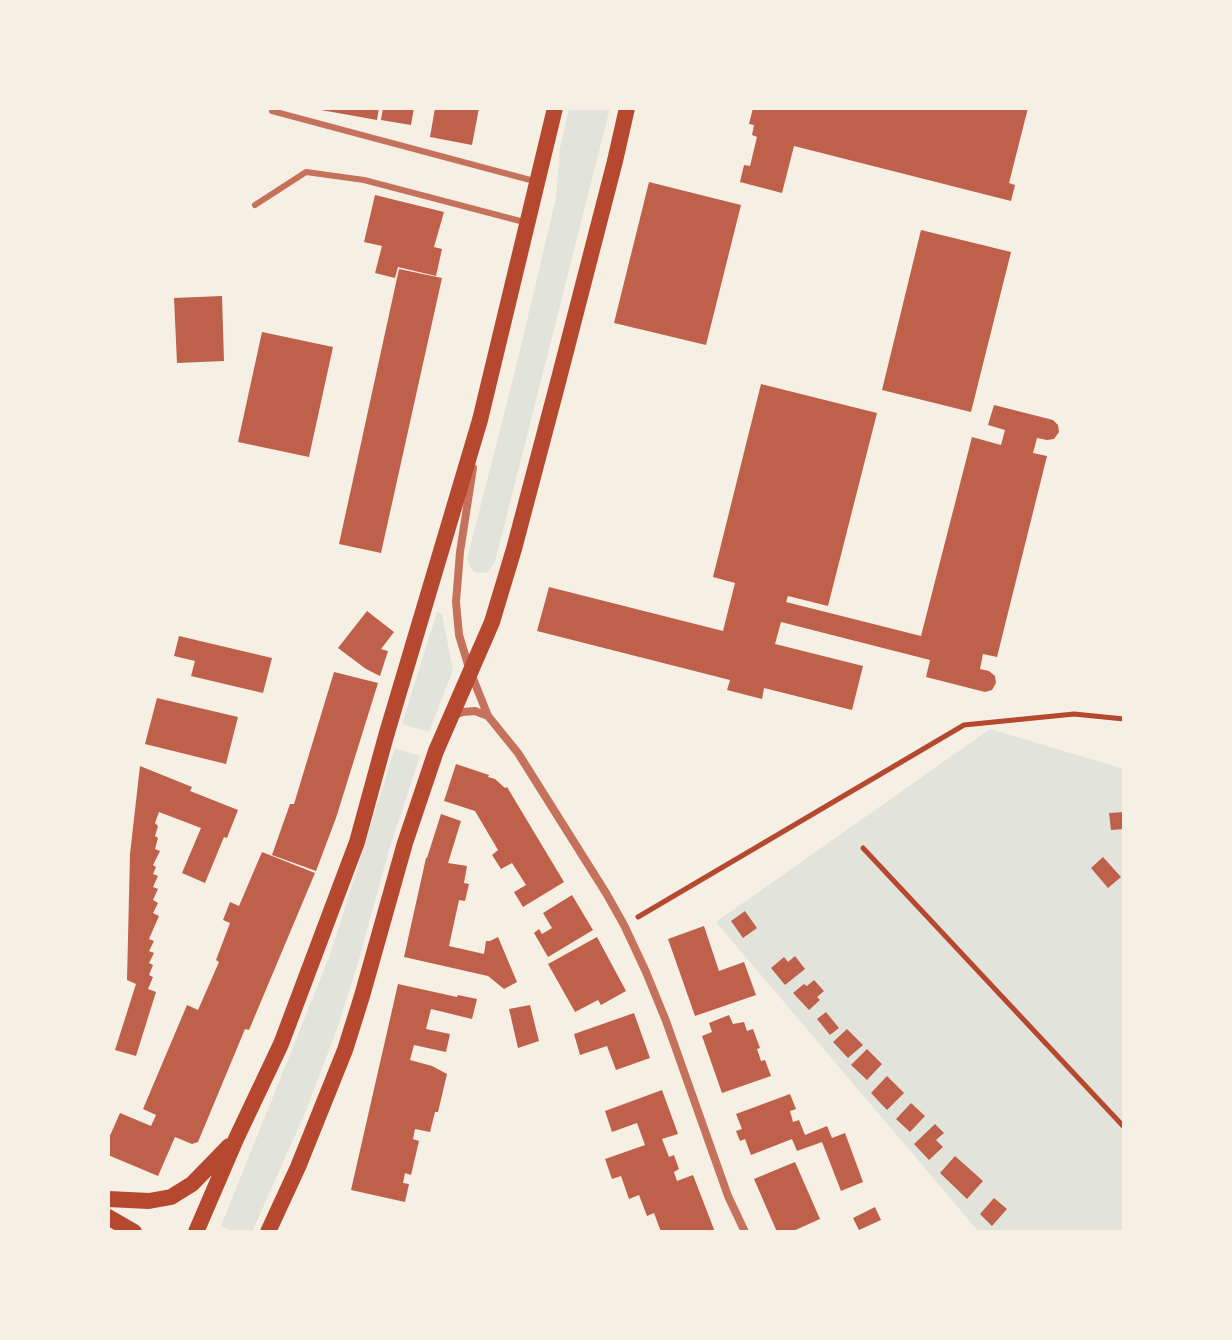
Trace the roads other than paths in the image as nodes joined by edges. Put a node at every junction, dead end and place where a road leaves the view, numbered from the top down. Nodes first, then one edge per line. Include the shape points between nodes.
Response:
1 (555, 108) edge
2 (627, 108) edge
3 (272, 111) dead end
4 (537, 182) junction
5 (255, 205) dead end
6 (528, 223) junction
7 (480, 420) junction
8 (470, 671) junction
9 (488, 716) junction
10 (450, 717) junction
11 (236, 1139) junction
12 (108, 1199) edge
13 (108, 1217) edge
14 (134, 1232) edge
15 (196, 1232) edge
16 (268, 1232) edge
17 (745, 1232) edge

1 - 4 main road
2 - 8 main road via 514,549 492,622
3 - 4 lane
4 - 6 main road
5 - 6 lane via 306,172 364,180
6 - 7 main road
7 - 8 street via 456,602
7 - 11 main road via 357,842 281,1044
8 - 9 street
8 - 10 main road
9 - 10 street via 475,711
9 - 17 street via 518,753 624,925
10 - 16 main road via 405,843 345,1050
11 - 12 main road via 192,1184 171,1197
11 - 15 main road
13 - 14 main road

